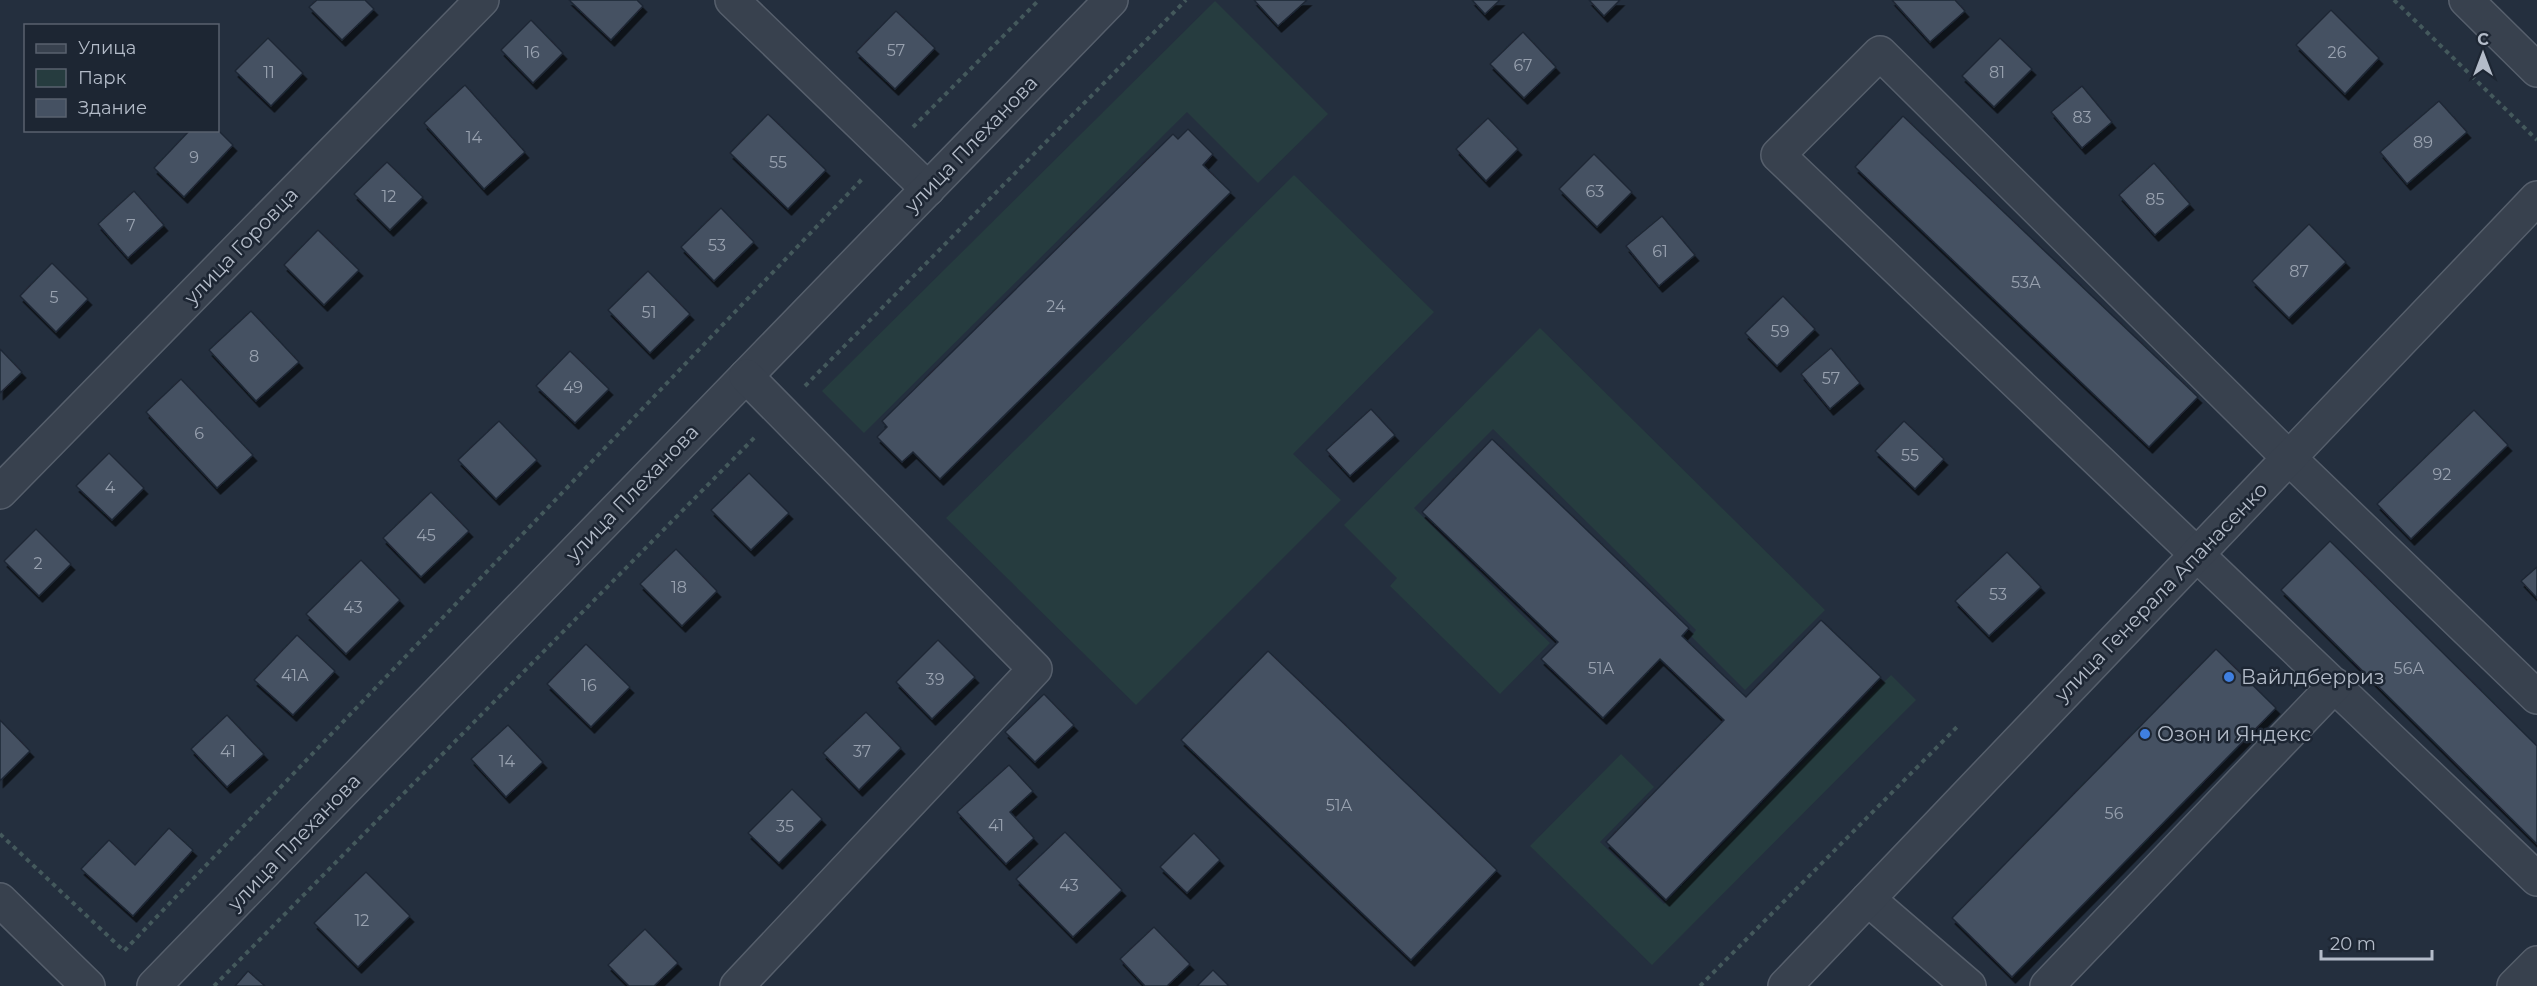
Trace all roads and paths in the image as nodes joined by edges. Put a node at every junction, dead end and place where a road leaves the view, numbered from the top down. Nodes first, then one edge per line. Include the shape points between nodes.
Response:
1 (482, 0) edge
2 (732, 0) edge
3 (1039, 0) edge
4 (1111, 0) edge
5 (1186, 0) edge
6 (2394, 0) edge
7 (2466, 0) edge
8 (2537, 70) edge
9 (2537, 140) edge
10 (889, 151) junction
11 (928, 189) junction
12 (2537, 198) edge
13 (746, 376) junction
14 (781, 411) junction
15 (2289, 458) junction
16 (0, 492) edge
17 (2198, 554) junction
18 (2335, 685) junction
19 (2537, 697) edge
20 (1957, 727) dead end
21 (0, 834) edge
22 (2537, 879) edge
23 (1868, 899) junction
24 (0, 900) edge
25 (2537, 963) edge
26 (88, 986) edge
27 (154, 986) edge
28 (214, 986) edge
29 (737, 986) edge
30 (1701, 986) edge
31 (1785, 986) edge
32 (1969, 986) edge
33 (2047, 986) edge
34 (2514, 986) edge

1 - 16 street, улица Горовца
2 - 10 street
3 - 10 path
4 - 11 street, улица Плеханова
5 - 14 path
6 - 9 path
7 - 8 street
10 - 11 street
10 - 21 path via 124,951
11 - 13 street, улица Плеханова
12 - 15 street, улица Генерала Апанасенко
13 - 14 street
13 - 27 street, улица Плеханова
14 - 28 path
14 - 29 street via 1035,669
15 - 17 street, улица Генерала Апанасенко
15 - 17 street via 1880,54 1778,155
15 - 19 street
17 - 18 street
17 - 23 street, улица Генерала Апанасенко
18 - 22 street
18 - 33 street
20 - 30 path
23 - 31 street, улица Генерала Апанасенко
23 - 32 street
24 - 26 street
25 - 34 street

